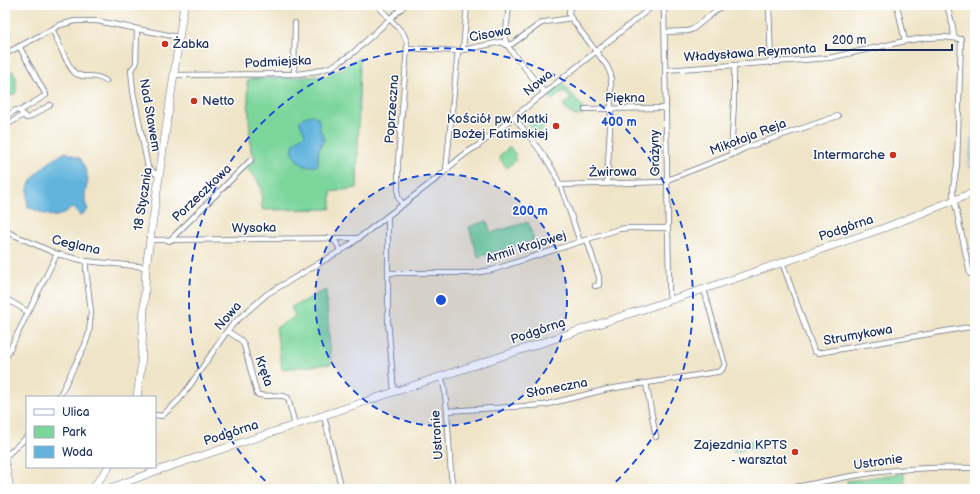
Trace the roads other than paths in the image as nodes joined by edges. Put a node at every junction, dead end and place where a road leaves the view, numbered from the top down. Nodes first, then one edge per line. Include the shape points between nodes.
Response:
1 (184, 5) edge
2 (377, 5) edge
3 (405, 5) edge
4 (467, 5) edge
5 (509, 5) edge
6 (570, 5) edge
7 (654, 5) edge
8 (664, 5) edge
9 (723, 5) edge
10 (769, 5) edge
11 (897, 5) edge
12 (947, 5) edge
13 (571, 18) junction
14 (390, 19) junction
15 (295, 23) dead end
16 (52, 29) junction
17 (137, 30) junction
18 (665, 32) junction
19 (178, 37) junction
20 (954, 38) junction
21 (905, 41) junction
22 (507, 45) junction
23 (19, 46) junction
24 (407, 48) junction
25 (458, 50) junction
26 (463, 50) junction
27 (596, 51) junction
28 (5, 54) edge
29 (771, 63) junction
30 (734, 65) junction
31 (666, 70) junction
32 (294, 74) junction
33 (173, 75) junction
34 (106, 81) dead end
35 (544, 92) junction
36 (50, 105) dead end
37 (665, 108) junction
38 (585, 109) dead end
39 (610, 109) junction
40 (21, 113) junction
41 (514, 116) junction
42 (838, 116) dead end
43 (5, 117) edge
44 (5, 126) edge
45 (731, 155) junction
46 (251, 160) dead end
47 (446, 171) junction
48 (159, 176) junction
49 (667, 181) junction
50 (607, 183) junction
51 (559, 185) junction
52 (975, 192) edge
53 (955, 200) junction
54 (402, 205) junction
55 (388, 216) junction
56 (668, 228) junction
57 (5, 231) edge
58 (332, 238) junction
59 (359, 238) junction
60 (149, 240) junction
61 (587, 240) junction
62 (169, 241) junction
63 (580, 242) junction
64 (340, 252) junction
65 (57, 254) junction
66 (86, 261) junction
67 (782, 262) junction
68 (146, 267) junction
69 (388, 273) junction
70 (970, 274) dead end
71 (595, 286) dead end
72 (704, 289) junction
73 (5, 298) edge
74 (671, 299) junction
75 (28, 312) junction
76 (975, 326) edge
77 (227, 331) junction
78 (5, 359) edge
79 (442, 377) junction
80 (646, 383) junction
81 (394, 392) junction
82 (60, 396) edge
83 (137, 396) edge
84 (447, 411) junction
85 (156, 415) edge
86 (324, 416) junction
87 (296, 425) junction
88 (656, 437) dead end
89 (26, 438) edge
90 (5, 457) edge
91 (5, 462) edge
92 (108, 468) edge
93 (975, 468) edge
94 (102, 477) junction
95 (10, 489) edge
96 (92, 489) edge
97 (98, 489) edge
98 (108, 489) edge
99 (319, 489) edge
100 (458, 489) edge
101 (784, 489) edge

1 - 19 main road, 18 Stycznia
2 - 14 street, Poprzeczna
3 - 14 street, Podmiejska
4 - 26 street
5 - 22 street
6 - 13 street
7 - 27 street, Nowa
8 - 18 street, Grażyny
9 - 18 street via 693,29
10 - 29 street
11 - 21 street
12 - 20 street
13 - 22 street, Cisowa via 540,24 516,42
13 - 27 street
14 - 24 street, Poprzeczna via 403,33
14 - 32 street, Podmiejska via 353,53 331,67
15 - 32 street
16 - 17 street via 67,22 85,20
16 - 23 street
16 - 34 street via 66,60 76,74 99,77
17 - 19 street
17 - 48 street, Nad Stawem via 136,64 131,70 132,91 148,168
18 - 31 street, Grażyny
19 - 33 main road, 18 Stycznia
20 - 21 street, Władysława Reymonta via 944,36
20 - 53 street via 961,39 957,165 953,188
21 - 29 street, Władysława Reymonta via 829,58
22 - 26 street, Cisowa via 501,42
22 - 35 street
23 - 28 street
23 - 40 street via 46,95
24 - 25 street, Cisowa
24 - 54 street, Poprzeczna via 398,162 398,197
25 - 26 street, Cisowa
25 - 47 street
27 - 35 street, Nowa
27 - 39 street via 611,75
29 - 30 street, Władysława Reymonta
30 - 31 street, Władysława Reymonta
30 - 45 street
31 - 37 street, Grażyny
32 - 33 street, Podmiejska
33 - 48 main road, 18 Stycznia
35 - 41 street, Nowa
36 - 40 street via 28,118
37 - 39 street, Piękna
37 - 49 street, Grażyny
38 - 39 street, Piękna
39 - 50 street
40 - 43 street via 16,110
40 - 44 street
41 - 47 street, Nowa
41 - 51 street via 539,148
42 - 45 street, Mikołaja Reja
45 - 49 street, Mikołaja Reja
46 - 62 street, Porzeczkowa
47 - 54 street, Nowa
48 - 60 main road, 18 Stycznia
49 - 50 street, Żwirowa
49 - 56 street, Grażyny
50 - 51 street, Żwirowa
51 - 63 street
52 - 53 main road, Podgórna
53 - 67 main road, Podgórna via 884,228
53 - 70 street
54 - 55 street, Nowa
55 - 59 street, Nowa
55 - 69 street
56 - 61 street, Armii Krajowej via 619,229
56 - 74 street, Grażyny
57 - 65 street, Ceglana
58 - 59 street, Wysoka
58 - 62 street, Wysoka
58 - 64 street
59 - 64 street, Nowa
60 - 62 street, Wysoka
60 - 68 main road, 18 Stycznia
61 - 63 street, Armii Krajowej
61 - 71 street via 599,277 599,284
63 - 69 street, Armii Krajowej via 492,270 474,273
64 - 77 street, Nowa via 267,294
65 - 66 street, Ceglana
65 - 75 street
66 - 68 street, Ceglana
66 - 82 street via 91,312 89,333
67 - 72 main road, Podgórna
67 - 76 street, Strumykowa via 814,351 818,353
68 - 83 main road, 18 Stycznia
69 - 81 street via 388,321
72 - 74 main road, Podgórna
72 - 80 street, Słoneczna via 725,365 722,371
73 - 75 street
74 - 79 main road, Podgórna
75 - 78 street
77 - 85 street, Nowa via 179,400 162,416
77 - 87 street, Kręta via 242,340 257,394 288,398
79 - 81 main road, Podgórna
79 - 84 street, Ustronie
80 - 84 street, Słoneczna via 608,389 544,405
80 - 88 street
81 - 86 main road, Podgórna
84 - 100 street, Ustronie via 452,484
86 - 87 main road, Podgórna
86 - 99 street via 341,486
87 - 98 main road, Podgórna
89 - 90 street
91 - 95 main road
92 - 94 main road
93 - 101 street, Ustronie via 939,467 878,472
94 - 96 main road
94 - 97 main road

